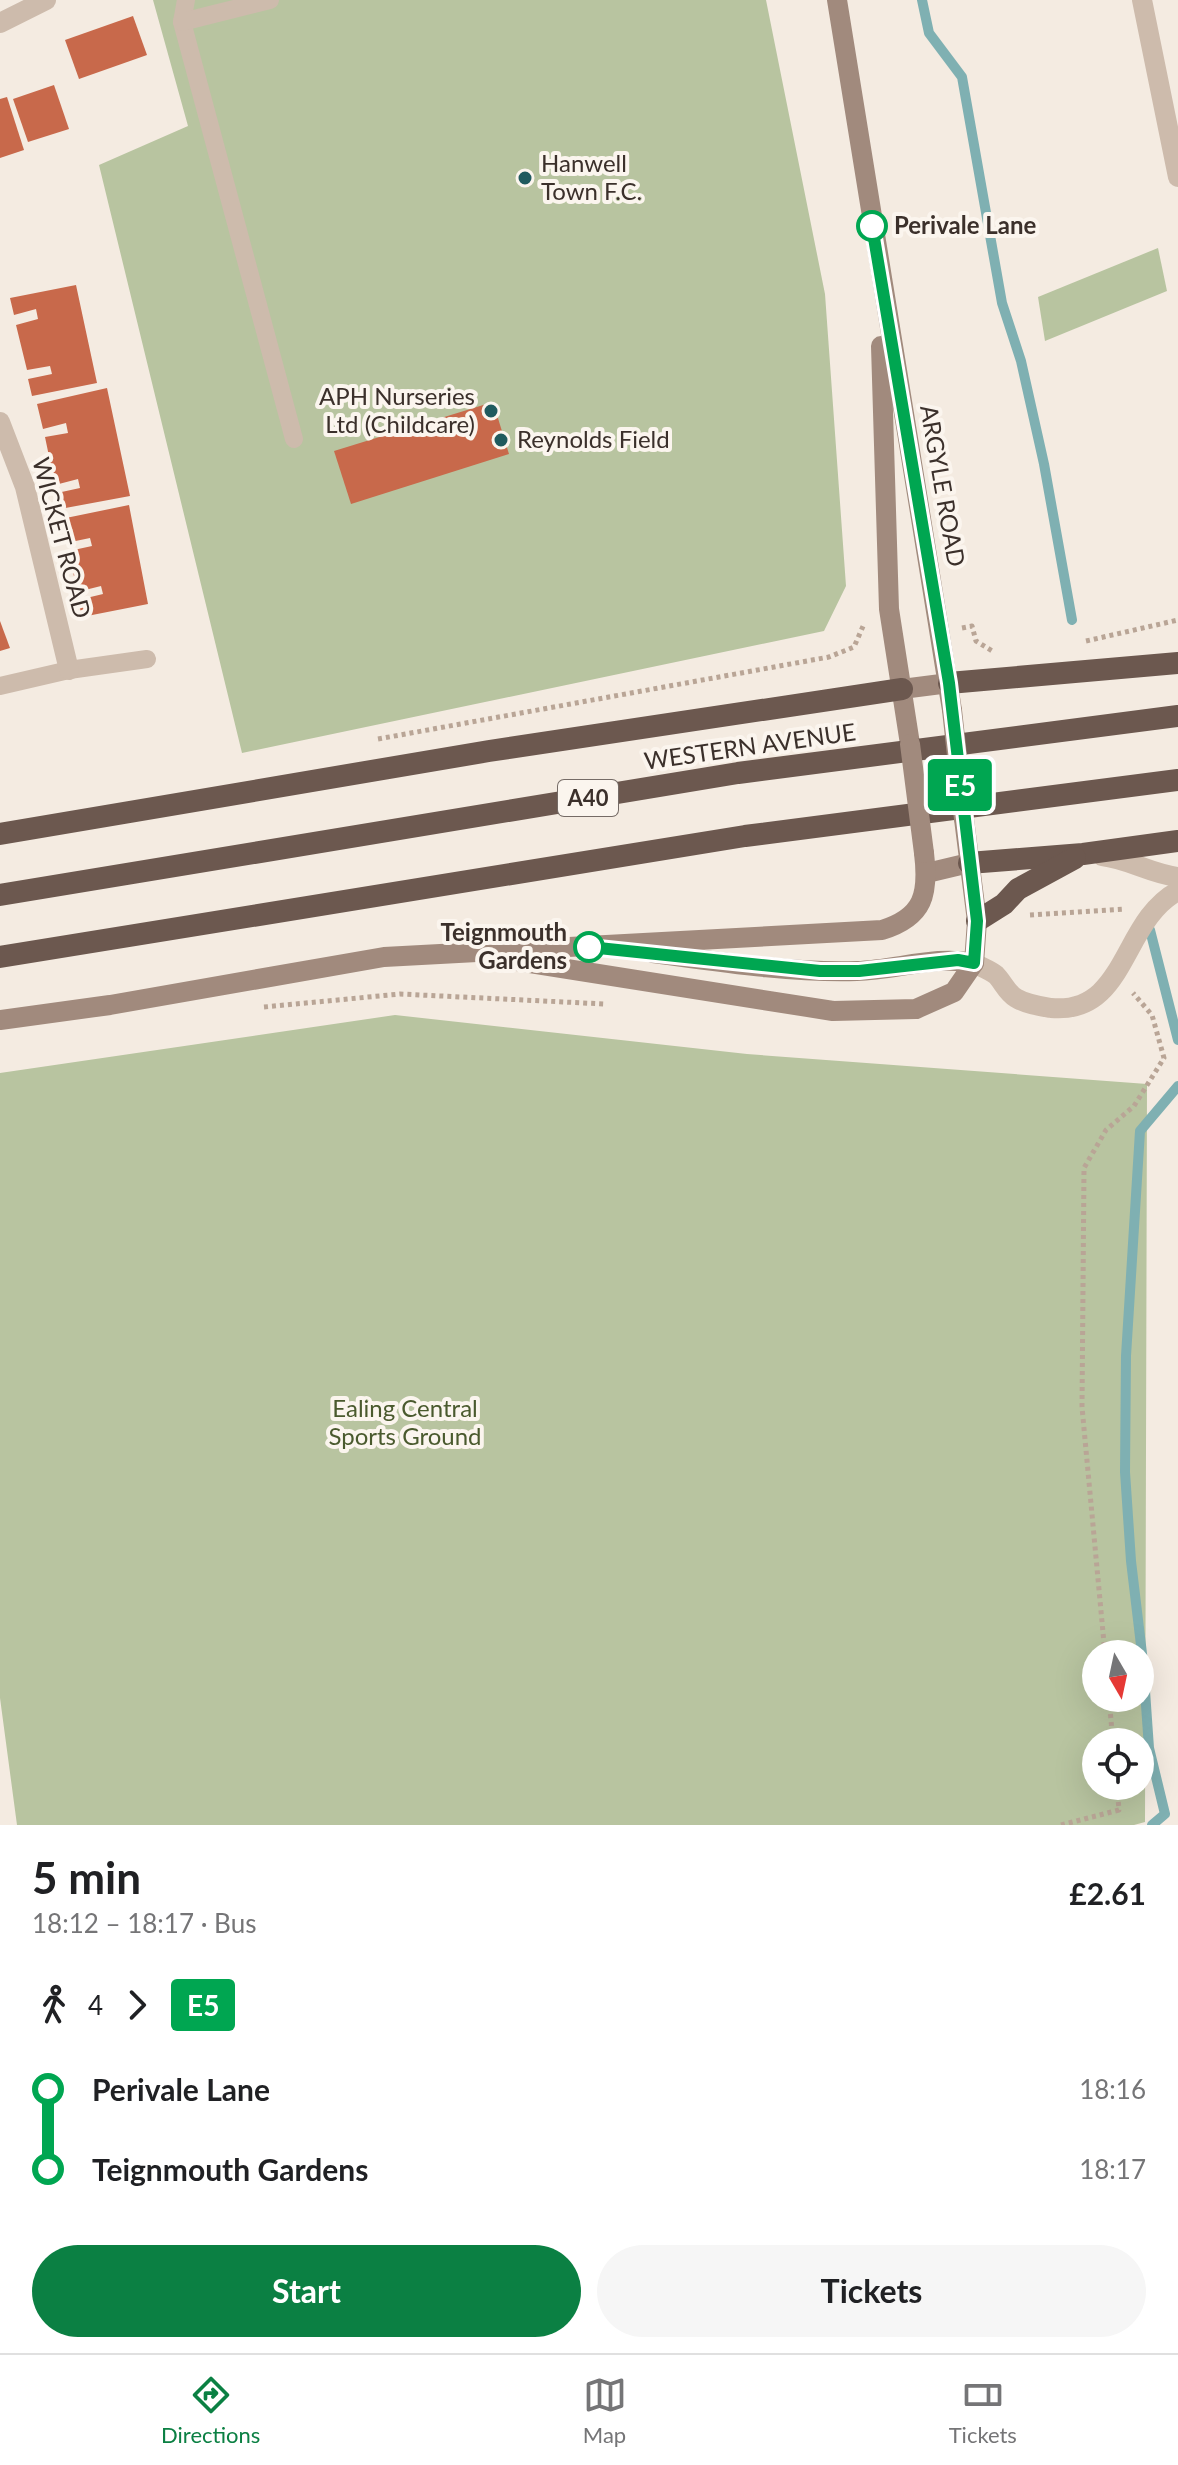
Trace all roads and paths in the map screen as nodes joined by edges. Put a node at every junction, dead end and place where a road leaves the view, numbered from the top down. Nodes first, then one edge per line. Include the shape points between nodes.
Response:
1 (46, 0) edge
2 (186, 0) edge
3 (270, 0) edge
4 (837, 0) edge
5 (1142, 0) edge
6 (182, 22) junction
7 (0, 23) edge
8 (1178, 177) edge
9 (878, 270) junction
10 (0, 422) edge
11 (294, 439) dead end
12 (1178, 620) edge
13 (866, 621) dead end
14 (966, 627) dead end
15 (1071, 645) dead end
16 (1002, 655) dead end
17 (147, 659) dead end
18 (1178, 663) edge
19 (69, 670) junction
20 (949, 683) junction
21 (0, 686) edge
22 (902, 689) junction
23 (540, 709) dead end
24 (1178, 716) edge
25 (1178, 780) edge
26 (0, 834) edge
27 (1178, 841) edge
28 (1083, 854) junction
29 (968, 855) junction
30 (926, 863) junction
31 (1178, 877) edge
32 (1178, 891) edge
33 (0, 895) edge
34 (1129, 909) dead end
35 (1027, 915) dead end
36 (977, 921) junction
37 (601, 947) junction
38 (468, 954) junction
39 (0, 957) edge
40 (974, 963) junction
41 (1117, 974) junction
42 (608, 1005) dead end
43 (254, 1008) dead end
44 (0, 1020) edge
45 (1104, 1640) edge
46 (1118, 1800) edge
47 (1061, 1825) edge

1 - 7 street
2 - 6 lane
3 - 6 lane
4 - 9 main road, ARGYLE ROAD
5 - 8 street
6 - 11 lane
9 - 20 main road, ARGYLE ROAD
9 - 22 main road, ARGYLE ROAD via 889,609
10 - 19 street, WICKET ROAD via 25,487
12 - 15 path
13 - 23 path via 854,647 829,657
14 - 16 path via 972,626 976,641
17 - 19 lane
18 - 20 highway
19 - 21 lane
20 - 22 main road
20 - 29 main road, ARGYLE ROAD, bridge
22 - 26 highway via 489,751
22 - 30 main road, ARGYLE ROAD, bridge
24 - 33 highway, WESTERN AVENUE / A40 via 738,773
25 - 39 highway via 745,836
27 - 28 highway
28 - 29 highway
28 - 31 street via 1127,859
28 - 36 highway via 1018,889
29 - 30 main road
29 - 36 main road, ARGYLE ROAD
30 - 37 main road via 924,897 915,913 882,930
32 - 41 street via 1146,916
34 - 35 path
36 - 40 main road, ARGYLE ROAD
37 - 38 main road
37 - 40 main road via 820,971
38 - 40 main road via 833,1011 878,1013 940,1001 954,992
38 - 44 main road via 384,957
40 - 41 street via 995,974 1014,997 1061,1009 1085,1003
41 - 45 path via 1152,1015 1164,1058 1134,1106 1106,1130 1084,1168 1082,1407
42 - 43 path via 400,994
46 - 47 path via 1119,1810

